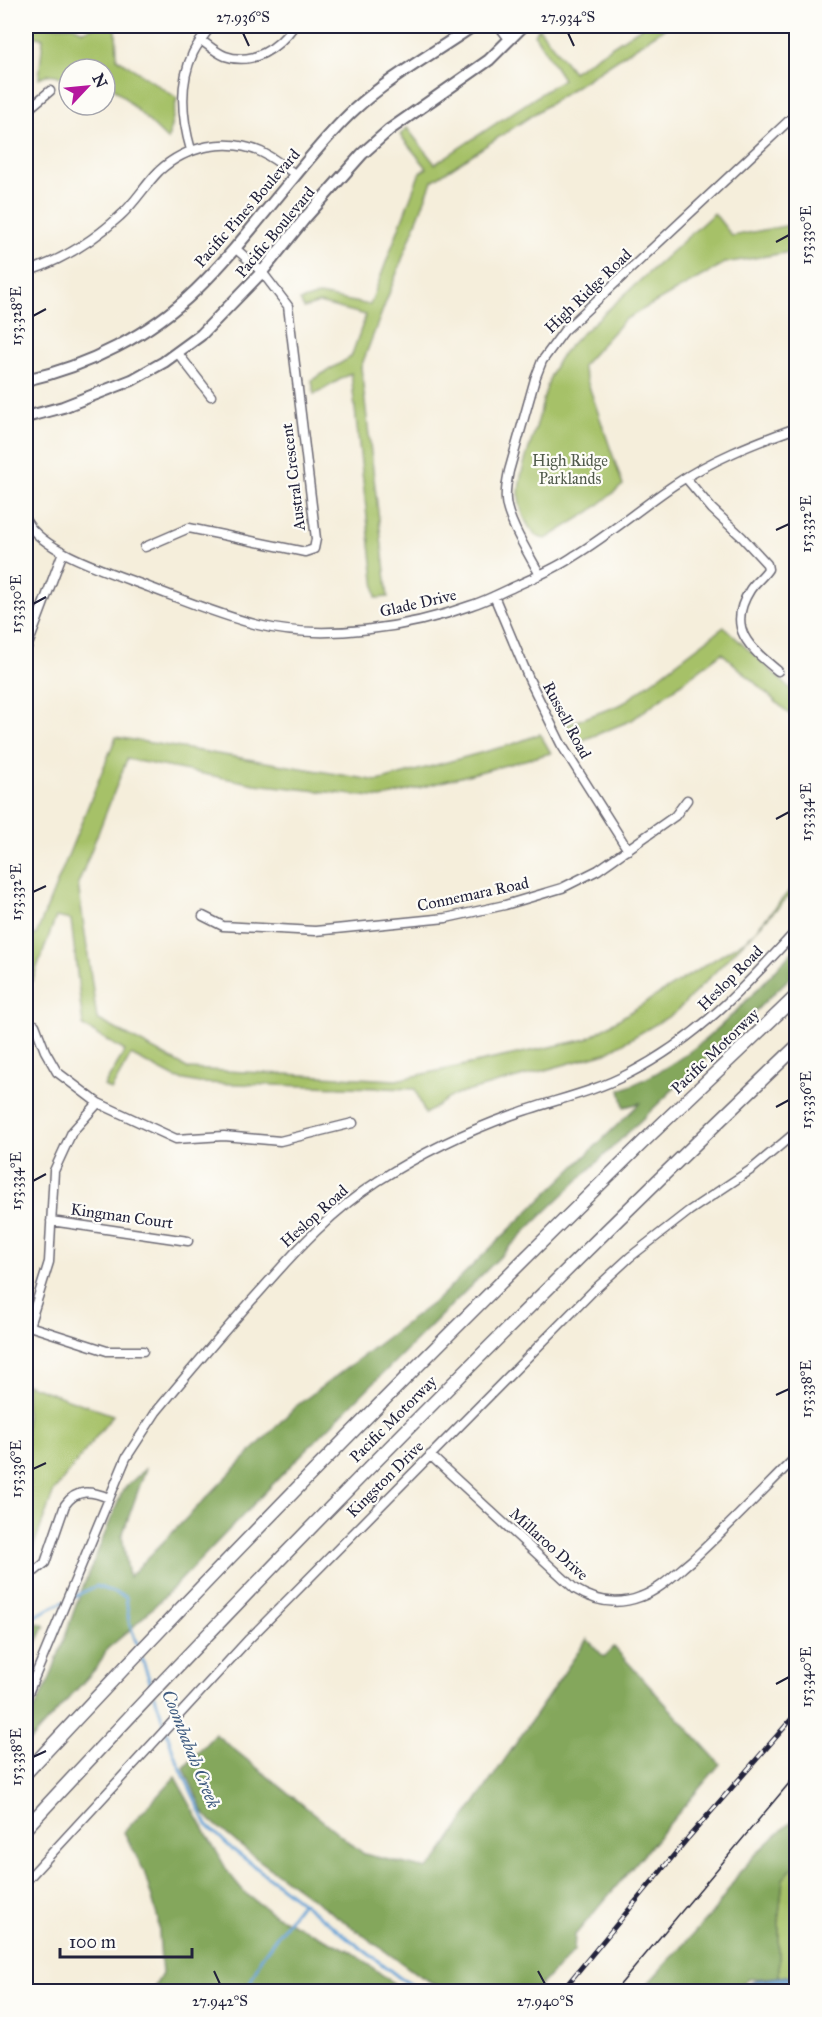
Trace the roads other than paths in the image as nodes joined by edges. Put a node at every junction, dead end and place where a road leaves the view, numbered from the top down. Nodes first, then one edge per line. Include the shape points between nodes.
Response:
1 (211, 26) edge
2 (294, 26) edge
3 (473, 26) edge
4 (499, 26) edge
5 (524, 26) edge
6 (201, 40) junction
7 (510, 40) junction
8 (50, 91) dead end
9 (26, 111) edge
10 (796, 114) edge
11 (191, 150) junction
12 (296, 175) junction
13 (235, 248) junction
14 (26, 272) edge
15 (262, 272) junction
16 (177, 352) junction
17 (26, 380) edge
18 (211, 396) dead end
19 (26, 417) edge
20 (796, 428) edge
21 (686, 478) junction
22 (26, 521) edge
23 (145, 547) dead end
24 (63, 552) junction
25 (540, 575) junction
26 (494, 596) junction
27 (26, 650) edge
28 (778, 671) dead end
29 (687, 800) dead end
30 (627, 850) junction
31 (203, 916) dead end
32 (796, 931) edge
33 (796, 996) edge
34 (35, 1025) dead end
35 (796, 1047) edge
36 (98, 1103) junction
37 (353, 1123) dead end
38 (796, 1132) edge
39 (51, 1221) junction
40 (188, 1241) dead end
41 (27, 1326) edge
42 (143, 1351) dead end
43 (430, 1455) junction
44 (796, 1457) edge
45 (109, 1497) junction
46 (26, 1573) edge
47 (26, 1698) edge
48 (26, 1773) edge
49 (26, 1828) edge
50 (26, 1881) edge

1 - 6 street
2 - 6 street via 272,49 239,59 223,55
3 - 12 main road, Pacific Pines Boulevard via 379,88 336,128
4 - 7 street
5 - 7 main road, Pacific Boulevard
6 - 11 street via 187,68 184,86 183,111
7 - 15 main road, Pacific Boulevard via 489,60 389,130 362,154
8 - 9 street
10 - 25 street, High Ridge Road via 564,331 542,361 506,486 508,512
11 - 12 street via 245,146
11 - 14 street via 159,171 121,216 91,239
12 - 13 main road, Pacific Pines Boulevard
13 - 15 street, Austral Crescent
13 - 17 main road, Pacific Pines Boulevard via 194,292 138,335 83,362
15 - 16 main road, Pacific Boulevard via 201,335
15 - 23 street, Austral Crescent via 288,306 316,539 314,549 305,552 189,528
16 - 18 street
16 - 19 main road, Pacific Boulevard via 132,380
20 - 21 street, Glade Drive via 756,442
21 - 25 street, Glade Drive via 574,557
21 - 28 street via 767,564 768,569 751,588 738,622 746,640
22 - 24 street, Glade Drive via 42,540
24 - 26 street, Glade Drive via 187,602 259,625 310,632 417,621
24 - 27 street
25 - 26 street, Glade Drive
26 - 30 street, Russell Road via 561,744
29 - 30 street, Connemara Road via 675,816
30 - 31 street, Connemara Road via 562,888 446,918 315,931 223,926
32 - 45 street, Heslop Road via 725,1006 674,1048 626,1075 447,1142 376,1182 339,1210 281,1267 156,1412 126,1458
33 - 48 highway, Pacific Motorway via 476,1307 182,1607
34 - 36 street via 57,1072
35 - 49 highway, Pacific Motorway via 419,1415
36 - 37 street via 176,1139 224,1136 280,1141
36 - 39 street via 72,1132 54,1171
38 - 43 street, Kingston Drive via 752,1169 630,1257
39 - 40 street, Kingman Court
39 - 41 street via 49,1262
41 - 42 street via 107,1351
43 - 44 street, Millaroo Drive via 575,1589 593,1599 614,1602 640,1598 676,1574
43 - 50 street, Kingston Drive via 213,1678
45 - 46 street via 84,1491 70,1498 45,1563
45 - 47 street, Heslop Road

